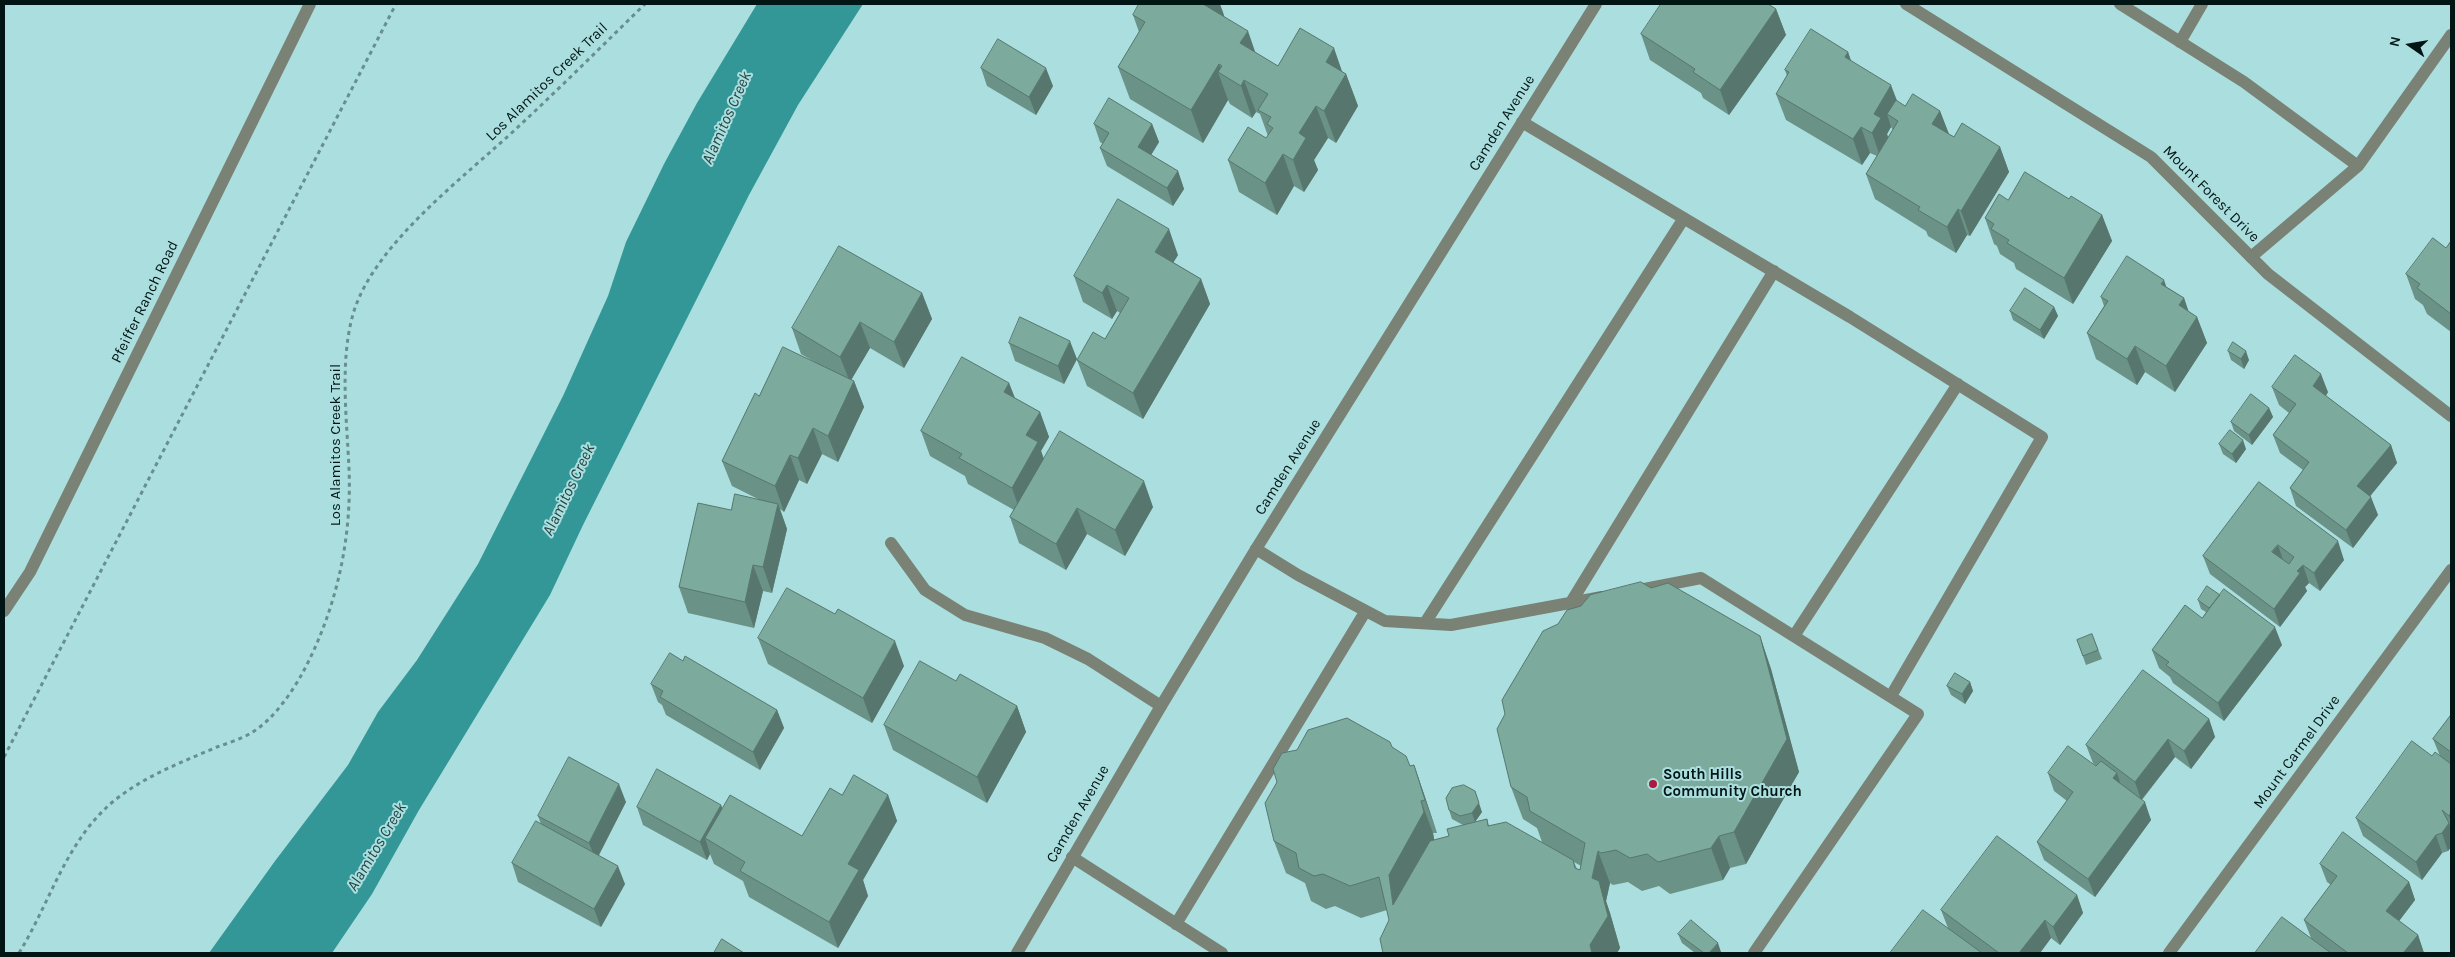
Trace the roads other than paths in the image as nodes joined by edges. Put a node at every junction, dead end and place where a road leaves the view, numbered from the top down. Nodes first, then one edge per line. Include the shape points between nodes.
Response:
1 (310, 4) edge
2 (1596, 4) edge
3 (1906, 4) edge
4 (2120, 4) edge
5 (2202, 4) edge
6 (2451, 35) edge
7 (2180, 42) junction
8 (1522, 122) junction
9 (2358, 166) junction
10 (1684, 218) junction
11 (2250, 257) junction
12 (1774, 272) junction
13 (1958, 384) junction
14 (2451, 416) edge
15 (891, 543) dead end
16 (1256, 549) junction
17 (2451, 570) edge
18 (1570, 604) junction
19 (4, 611) edge
20 (1365, 612) junction
21 (1425, 623) junction
22 (1794, 636) junction
23 (1891, 696) junction
24 (1161, 706) junction
25 (1072, 857) junction
26 (1176, 924) junction
27 (1017, 953) edge
28 (1222, 953) edge
29 (1754, 953) edge
30 (2168, 953) edge

1 - 19 street, Pfeiffer Ranch Road via 30,572
2 - 8 street, Camden Avenue
3 - 11 street, Mount Forest Drive via 2151,156
4 - 7 street
5 - 7 street
6 - 9 street
7 - 9 street via 2244,82
8 - 10 street
8 - 16 street, Camden Avenue
9 - 11 street
10 - 12 street
10 - 21 street
11 - 14 street, Mount Forest Drive
12 - 13 street
12 - 18 street
13 - 22 street
13 - 23 street via 2042,437
15 - 24 street via 925,590 965,615 1045,638 1088,659
16 - 20 street
16 - 24 street, Camden Avenue
17 - 30 street, Mount Carmel Drive
18 - 21 street via 1451,625
18 - 22 street via 1701,578
20 - 21 street via 1385,621
20 - 26 street
22 - 23 street
23 - 29 street via 1918,714
24 - 25 street, Camden Avenue
25 - 26 street
25 - 27 street, Camden Avenue
26 - 28 street

